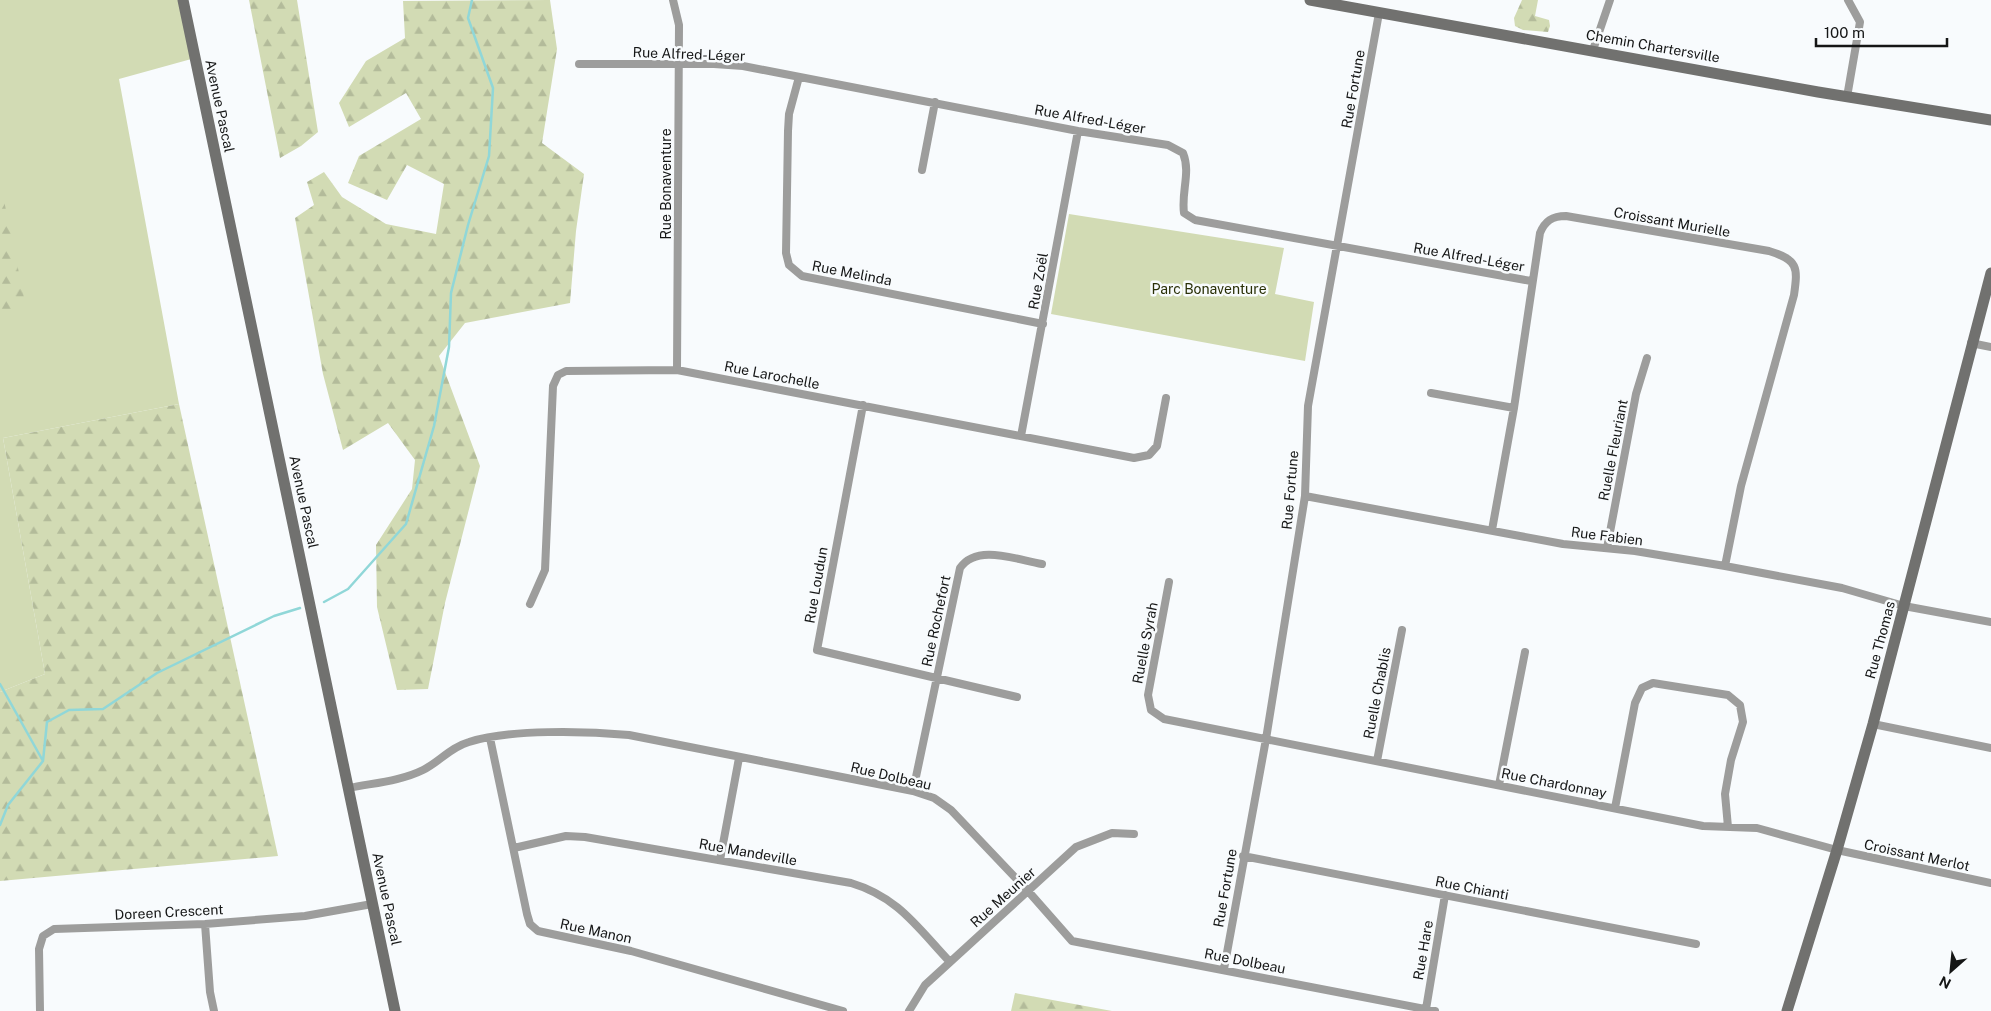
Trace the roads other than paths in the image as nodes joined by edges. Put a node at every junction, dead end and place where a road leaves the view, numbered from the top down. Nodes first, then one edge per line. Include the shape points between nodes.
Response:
1 (183, 0) edge
2 (673, 0) edge
3 (1310, 0) edge
4 (1610, 0) edge
5 (1848, 0) edge
6 (1379, 13) junction
7 (1593, 50) junction
8 (579, 64) dead end
9 (679, 65) junction
10 (799, 77) junction
11 (1847, 97) junction
12 (935, 102) junction
13 (1991, 120) edge
14 (1078, 131) junction
15 (922, 170) dead end
16 (1336, 246) junction
17 (1991, 273) edge
18 (1531, 282) junction
19 (1043, 324) junction
20 (1971, 343) junction
21 (1991, 347) edge
22 (1647, 358) dead end
23 (677, 370) junction
24 (1431, 393) dead end
25 (1166, 398) dead end
26 (863, 405) junction
27 (1514, 408) junction
28 (1021, 436) junction
29 (1305, 496) junction
30 (1492, 530) junction
31 (1607, 548) junction
32 (1042, 564) dead end
33 (1725, 566) junction
34 (1169, 582) dead end
35 (530, 604) dead end
36 (1904, 606) junction
37 (1991, 622) edge
38 (1402, 630) dead end
39 (1525, 652) dead end
40 (937, 678) junction
41 (1017, 697) dead end
42 (1873, 724) junction
43 (490, 738) junction
44 (1266, 739) junction
45 (1991, 748) edge
46 (739, 758) junction
47 (1377, 761) junction
48 (1499, 785) junction
49 (349, 788) junction
50 (913, 791) junction
51 (1615, 808) junction
52 (1728, 826) junction
53 (1134, 834) dead end
54 (514, 848) junction
55 (1838, 850) junction
56 (1243, 856) junction
57 (720, 860) junction
58 (1991, 883) edge
59 (1028, 891) junction
60 (1445, 895) junction
61 (372, 904) junction
62 (205, 924) junction
63 (1696, 944) dead end
64 (950, 962) junction
65 (1224, 969) junction
66 (1426, 1009) junction
67 (40, 1011) edge
68 (214, 1011) edge
69 (395, 1011) edge
70 (843, 1011) edge
71 (909, 1011) edge
72 (1435, 1011) edge
73 (1787, 1011) edge

1 - 49 street, Avenue Pascal
2 - 9 street, Rue Bonaventure via 680,25
3 - 6 street, Chemin Chartersville
4 - 7 street
5 - 11 street via 1860,22
6 - 7 street, Chemin Chartersville
6 - 16 street, Rue Fortune
7 - 11 street, Chemin Chartersville
8 - 9 street, Rue Alfred-Léger
9 - 10 street, Rue Alfred-Léger via 743,66
9 - 23 street, Rue Bonaventure
10 - 12 street, Rue Alfred-Léger
10 - 19 street, Rue Melinda via 788,131 786,253 792,270 802,276
11 - 13 street, Chemin Chartersville
12 - 14 street, Rue Alfred-Léger
12 - 15 street
14 - 16 street, Rue Alfred-Léger via 1168,145 1184,153 1188,165 1182,198 1184,213 1195,220
14 - 19 street, Rue Zoël
16 - 18 street, Rue Alfred-Léger
16 - 29 street, Rue Fortune via 1308,406
17 - 20 street, Rue Thomas
18 - 27 street, Croissant Murielle
18 - 33 street, Croissant Murielle via 1540,233 1548,220 1558,216 1769,251 1785,256 1794,264 1797,276 1794,296 1742,486
19 - 28 street, Rue Zoël
20 - 21 street
20 - 36 street, Rue Thomas
22 - 31 street, Ruelle Fleuriant via 1636,394
23 - 26 street, Rue Larochelle
23 - 35 street, Rue Larochelle via 570,370 558,375 553,396 544,570
24 - 27 street
25 - 28 street, Rue Larochelle via 1157,446 1149,455 1134,458
26 - 28 street, Rue Larochelle
26 - 40 street, Rue Loudun via 817,650
27 - 30 street, Croissant Murielle
29 - 30 street, Rue Fabien
29 - 44 street, Rue Fortune
30 - 31 street, Rue Fabien via 1563,544
31 - 33 street, Rue Fabien
32 - 40 street, Rue Rochefort via 983,554 964,562 958,574
33 - 36 street, Rue Fabien via 1842,588
34 - 44 street, Ruelle Syrah via 1148,695 1151,710 1164,719
36 - 37 street, Rue Fabien
36 - 42 street, Rue Thomas
38 - 47 street, Ruelle Chablis
39 - 48 street
40 - 41 street, Rue Rochefort
40 - 50 street, Rue Rochefort
42 - 45 street
42 - 55 street, Rue Thomas
43 - 46 street, Rue Dolbeau via 515,734 612,733
43 - 49 street, Rue Dolbeau via 468,742 451,750 423,770
43 - 54 street, Rue Manon
44 - 47 street, Rue Chardonnay
44 - 56 street, Rue Fortune
46 - 50 street, Rue Dolbeau
46 - 57 street
47 - 48 street, Rue Chardonnay
48 - 51 street, Rue Chardonnay
49 - 61 street, Avenue Pascal
50 - 59 street, Rue Dolbeau via 934,798 951,810
51 - 52 street, Rue Chardonnay via 1703,826
51 - 52 street via 1635,703 1642,688 1653,683 1728,695 1740,705 1743,722 1725,794
52 - 55 street, Rue Chardonnay via 1757,828
53 - 59 street, Rue Meunier via 1112,833 1076,846
54 - 57 street, Rue Mandeville via 566,836 585,837
54 - 70 street, Rue Manon via 527,914 530,924 538,932 630,951
55 - 58 street, Croissant Merlot
55 - 73 street, Rue Thomas
56 - 60 street, Rue Chianti
56 - 65 street, Rue Fortune
57 - 64 street, Rue Mandeville via 851,883 882,894
59 - 64 street, Rue Meunier
59 - 65 street, Rue Dolbeau via 1072,941
60 - 63 street, Rue Chianti
60 - 66 street, Rue Hare
61 - 62 street, Doreen Crescent via 305,916
61 - 69 street, Avenue Pascal
62 - 67 street, Doreen Crescent via 54,929 43,936 39,949
62 - 68 street
64 - 71 street, Rue Meunier via 925,985
65 - 66 street, Rue Dolbeau
66 - 72 street, Rue Dolbeau

